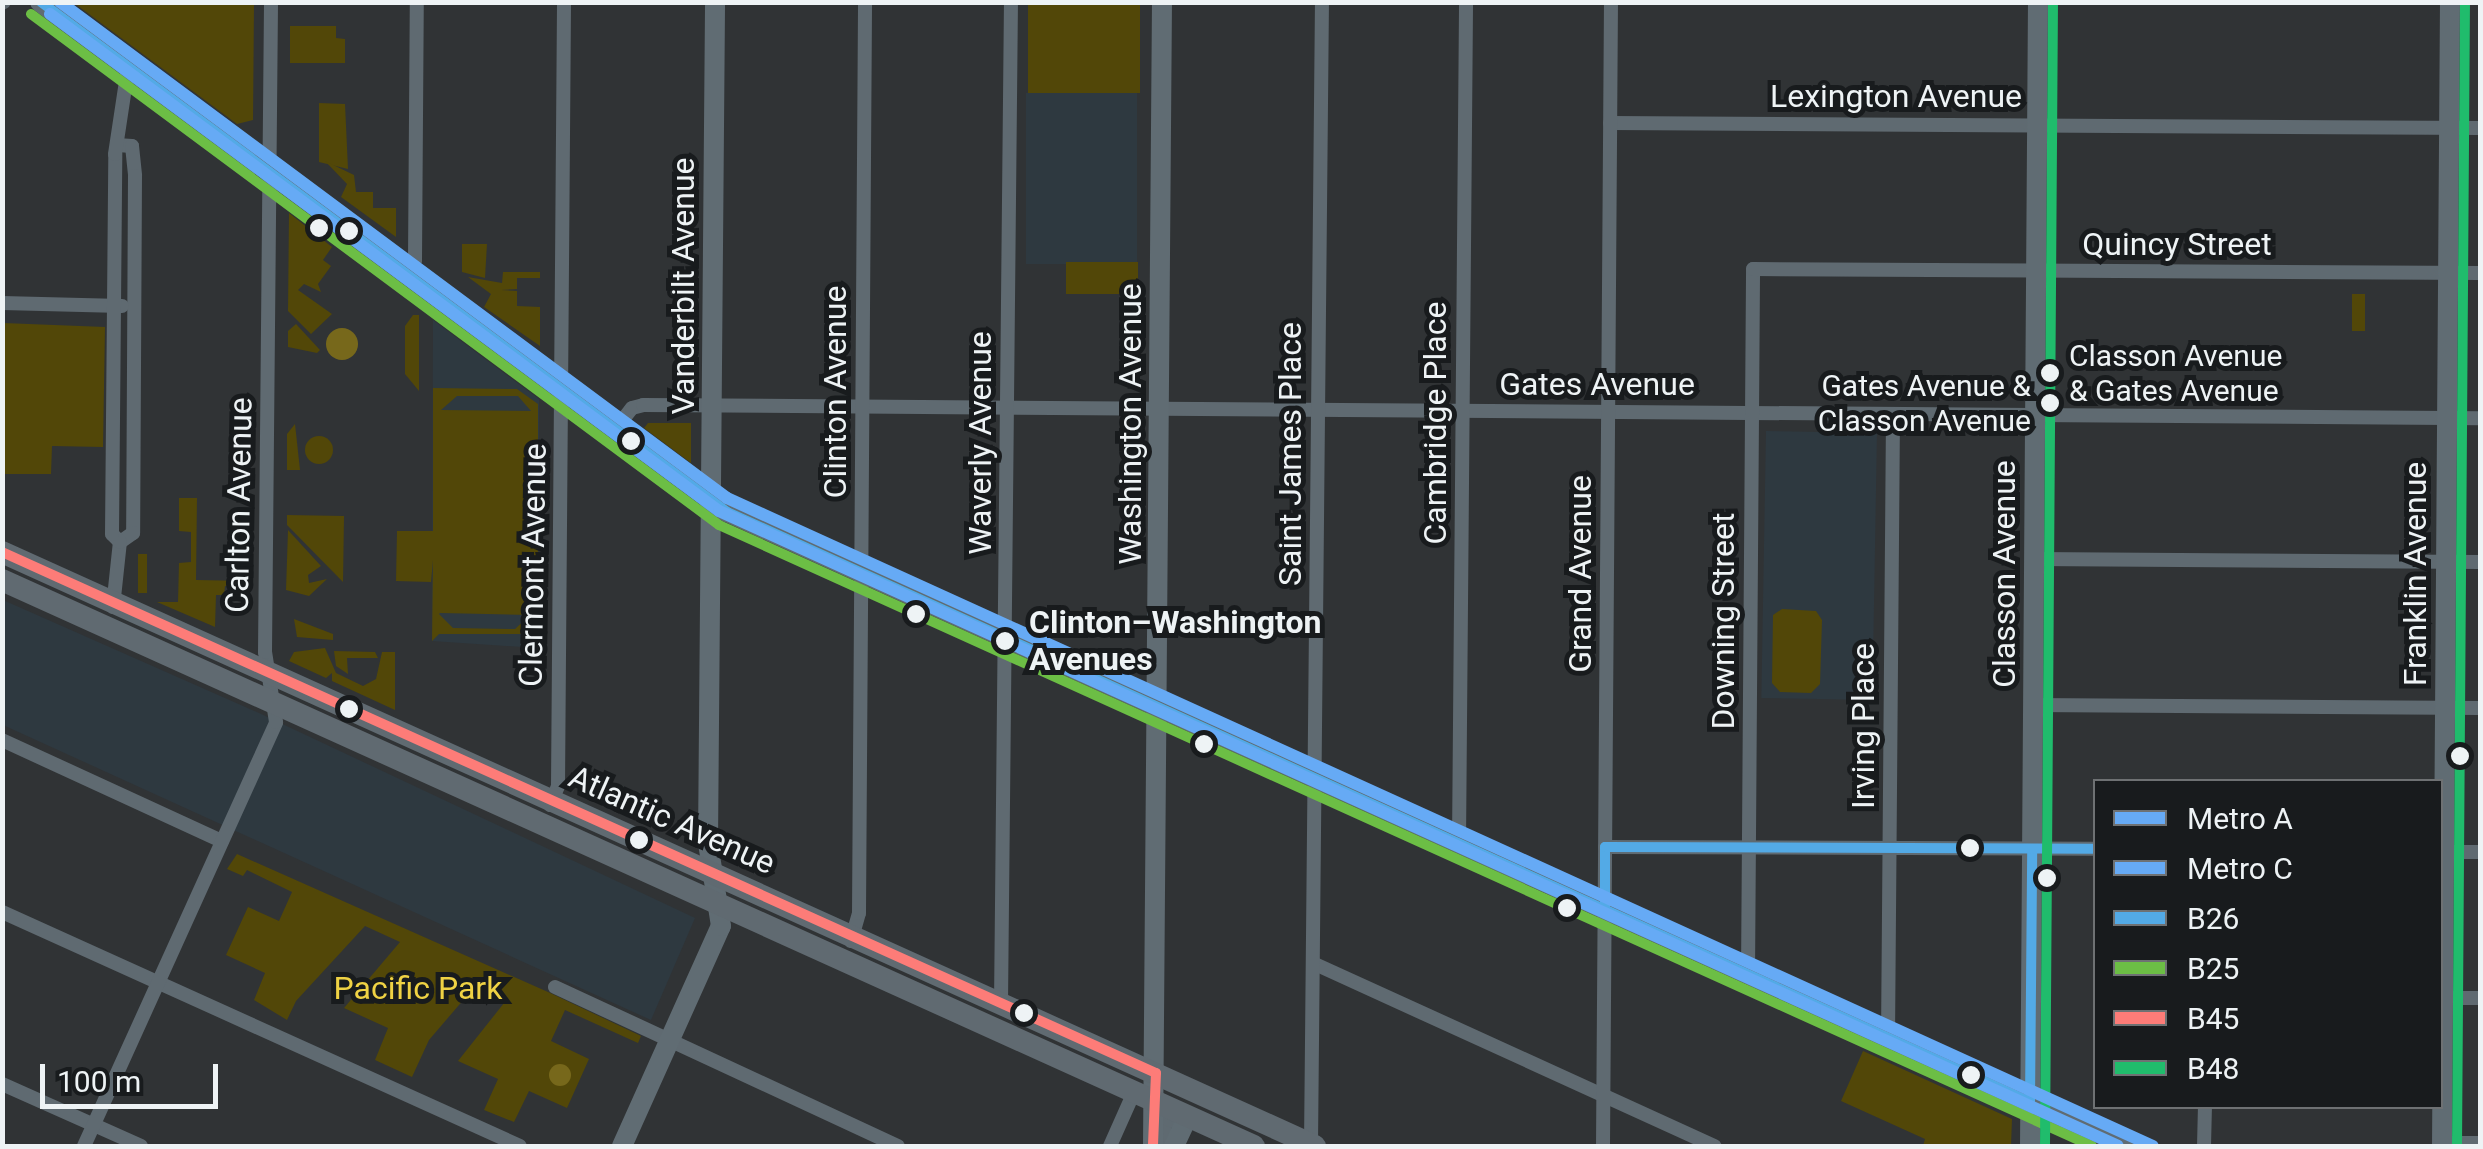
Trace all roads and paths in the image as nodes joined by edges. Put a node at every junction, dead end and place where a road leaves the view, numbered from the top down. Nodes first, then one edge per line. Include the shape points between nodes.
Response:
1 (40, 2) edge
2 (272, 2) edge
3 (417, 2) edge
4 (564, 2) edge
5 (715, 2) edge
6 (866, 2) edge
7 (1010, 2) edge
8 (1162, 2) edge
9 (1322, 2) edge
10 (1466, 2) edge
11 (1611, 2) edge
12 (2038, 2) edge
13 (2450, 2) edge
14 (128, 68) junction
15 (1610, 122) junction
16 (2037, 124) junction
17 (2448, 128) junction
18 (2480, 128) edge
19 (117, 145) junction
20 (269, 174) junction
21 (1753, 268) joint
22 (2036, 270) junction
23 (2446, 273) junction
24 (2480, 273) edge
25 (405, 275) junction
26 (2, 304) edge
27 (115, 305) junction
28 (133, 308) junction
29 (562, 392) junction
30 (712, 406) junction
31 (863, 407) junction
32 (1008, 408) junction
33 (1160, 409) junction
34 (1318, 410) junction
35 (1463, 411) junction
36 (1608, 412) junction
37 (1752, 413) junction
38 (1893, 414) junction
39 (2035, 415) junction
40 (2446, 418) junction
41 (2480, 418) edge
42 (614, 431) junction
43 (713, 503) junction
44 (120, 542) junction
45 (2, 552) edge
46 (2034, 559) junction
47 (2445, 562) junction
48 (2480, 562) edge
49 (861, 573) junction
50 (2, 580) edge
51 (115, 603) junction
52 (105, 626) junction
53 (1006, 638) junction
54 (268, 672) junction
55 (2033, 705) junction
56 (1158, 708) junction
57 (2444, 708) junction
58 (2480, 708) edge
59 (274, 714) junction
60 (2, 740) edge
61 (1316, 778) junction
62 (2443, 780) edge
63 (552, 801) junction
64 (541, 824) junction
65 (222, 841) junction
66 (1459, 843) junction
67 (1606, 846) junction
68 (1749, 847) junction
69 (1890, 848) junction
70 (2032, 849) junction
71 (2093, 849) edge
72 (2443, 852) edge
73 (2480, 852) edge
74 (713, 874) junction
75 (717, 904) junction
76 (1604, 910) junction
77 (2, 912) edge
78 (852, 936) junction
79 (845, 961) junction
80 (1315, 964) junction
81 (1748, 975) junction
82 (158, 983) junction
83 (555, 988) dead end
84 (2443, 998) edge
85 (2480, 998) edge
86 (1001, 1004) junction
87 (1888, 1038) junction
88 (669, 1042) junction
89 (1156, 1073) junction
90 (2, 1084) edge
91 (1603, 1096) junction
92 (1144, 1097) junction
93 (2030, 1102) junction
94 (2205, 1109) edge
95 (2442, 1109) edge
96 (1188, 1116) junction
97 (93, 1125) junction
98 (2480, 1143) edge
99 (2442, 1145) edge
100 (84, 1146) edge
101 (141, 1146) edge
102 (520, 1146) edge
103 (622, 1146) edge
104 (898, 1146) edge
105 (1110, 1146) edge
106 (1153, 1146) edge
107 (1254, 1146) edge
108 (1313, 1146) edge
109 (1602, 1146) edge
110 (1714, 1146) edge
111 (2030, 1146) edge
112 (2127, 1146) edge
113 (2204, 1146) edge
114 (1170, 1147) edge

1 - 14 main road
2 - 20 street, Carlton Avenue
3 - 25 street via 414,260
4 - 29 street, Clermont Avenue
5 - 30 main road, Vanderbilt Avenue
6 - 31 street, Clinton Avenue
7 - 32 street, Waverly Avenue
8 - 33 main road, Washington Avenue
9 - 34 street, Saint James Place
10 - 35 street, Cambridge Place
11 - 15 street, Grand Avenue
12 - 16 main road, Classon Avenue
13 - 17 main road, Franklin Avenue
14 - 19 street
14 - 20 main road
15 - 16 street, Lexington Avenue
15 - 36 street, Grand Avenue
16 - 17 street, Lexington Avenue
16 - 22 main road, Classon Avenue
17 - 18 street, Lexington Avenue
17 - 23 main road, Franklin Avenue
19 - 27 street
19 - 28 street via 132,146 134,154
20 - 25 main road
20 - 54 street, Carlton Avenue
21 - 22 street, Quincy Street
21 - 37 street, Downing Street
22 - 23 street, Quincy Street
22 - 39 main road, Classon Avenue
23 - 24 street, Quincy Street
23 - 40 main road, Franklin Avenue
25 - 29 main road
26 - 27 street
27 - 28 street
27 - 44 street via 112,534
28 - 44 street via 133,532
29 - 42 main road
29 - 63 street, Clermont Avenue via 558,786
30 - 31 street, Gates Avenue
30 - 42 street, Gates Avenue via 636,406
30 - 43 main road, Vanderbilt Avenue
31 - 32 street, Gates Avenue
31 - 49 street, Clinton Avenue
32 - 33 street, Gates Avenue
32 - 53 street, Waverly Avenue
33 - 34 street, Gates Avenue
33 - 56 main road, Washington Avenue
34 - 35 street, Gates Avenue
34 - 61 street, Saint James Place
35 - 36 street, Gates Avenue
35 - 66 street, Cambridge Place
36 - 37 street, Gates Avenue
36 - 67 street, Grand Avenue
37 - 38 street, Gates Avenue
37 - 68 street, Downing Street
38 - 39 street, Gates Avenue
38 - 69 street, Irving Place
39 - 40 street, Gates Avenue
39 - 46 main road, Classon Avenue
40 - 41 street, Gates Avenue
40 - 47 main road, Franklin Avenue
42 - 43 main road
43 - 49 main road
43 - 74 main road, Vanderbilt Avenue
44 - 51 street
45 - 51 main road, Atlantic Avenue
46 - 47 street
46 - 55 main road, Classon Avenue
47 - 48 street
47 - 57 main road, Franklin Avenue
49 - 53 main road
49 - 78 street, Clinton Avenue via 859,913
50 - 52 main road, Atlantic Avenue
51 - 52 street
51 - 54 main road, Atlantic Avenue
52 - 59 main road, Atlantic Avenue
53 - 56 main road
53 - 86 street, Waverly Avenue
54 - 59 street, Carlton Avenue
54 - 63 main road, Atlantic Avenue
55 - 57 street
55 - 70 main road, Classon Avenue
56 - 61 main road
56 - 89 main road, Washington Avenue
57 - 58 street
57 - 62 main road, Franklin Avenue
59 - 64 main road, Atlantic Avenue
59 - 65 street
60 - 65 street
61 - 66 main road
61 - 80 street, Saint James Place
63 - 64 street, Clermont Avenue
63 - 74 main road, Atlantic Avenue
64 - 75 main road, Atlantic Avenue
65 - 82 street
66 - 76 main road
67 - 68 street
67 - 76 street, Grand Avenue
68 - 69 street
68 - 81 street, Downing Street
69 - 70 street
69 - 87 street, Irving Place
70 - 71 street
70 - 93 main road, Classon Avenue
72 - 73 street
74 - 75 main road, Vanderbilt Avenue
74 - 78 main road, Atlantic Avenue
75 - 79 main road, Atlantic Avenue
75 - 88 main road, Vanderbilt Avenue via 721,926
76 - 81 main road
76 - 91 street, Grand Avenue
77 - 82 street
78 - 79 street, Clinton Avenue
78 - 86 main road, Atlantic Avenue
79 - 92 main road, Atlantic Avenue
80 - 91 street
80 - 108 street, Saint James Place
81 - 87 main road
82 - 97 street
82 - 102 street
83 - 88 street
84 - 85 street
86 - 89 main road, Atlantic Avenue
87 - 93 main road
88 - 103 main road, Vanderbilt Avenue
88 - 104 street
89 - 92 main road, Washington Avenue
89 - 108 main road, Atlantic Avenue
90 - 97 street
91 - 109 street, Grand Avenue
91 - 110 street
92 - 96 main road, Atlantic Avenue
92 - 105 street
92 - 106 main road, Washington Avenue
93 - 111 main road, Classon Avenue
93 - 112 main road
94 - 113 street
95 - 99 main road, Franklin Avenue
96 - 107 main road, Atlantic Avenue
96 - 114 main road
97 - 100 street
97 - 101 street
98 - 99 street

